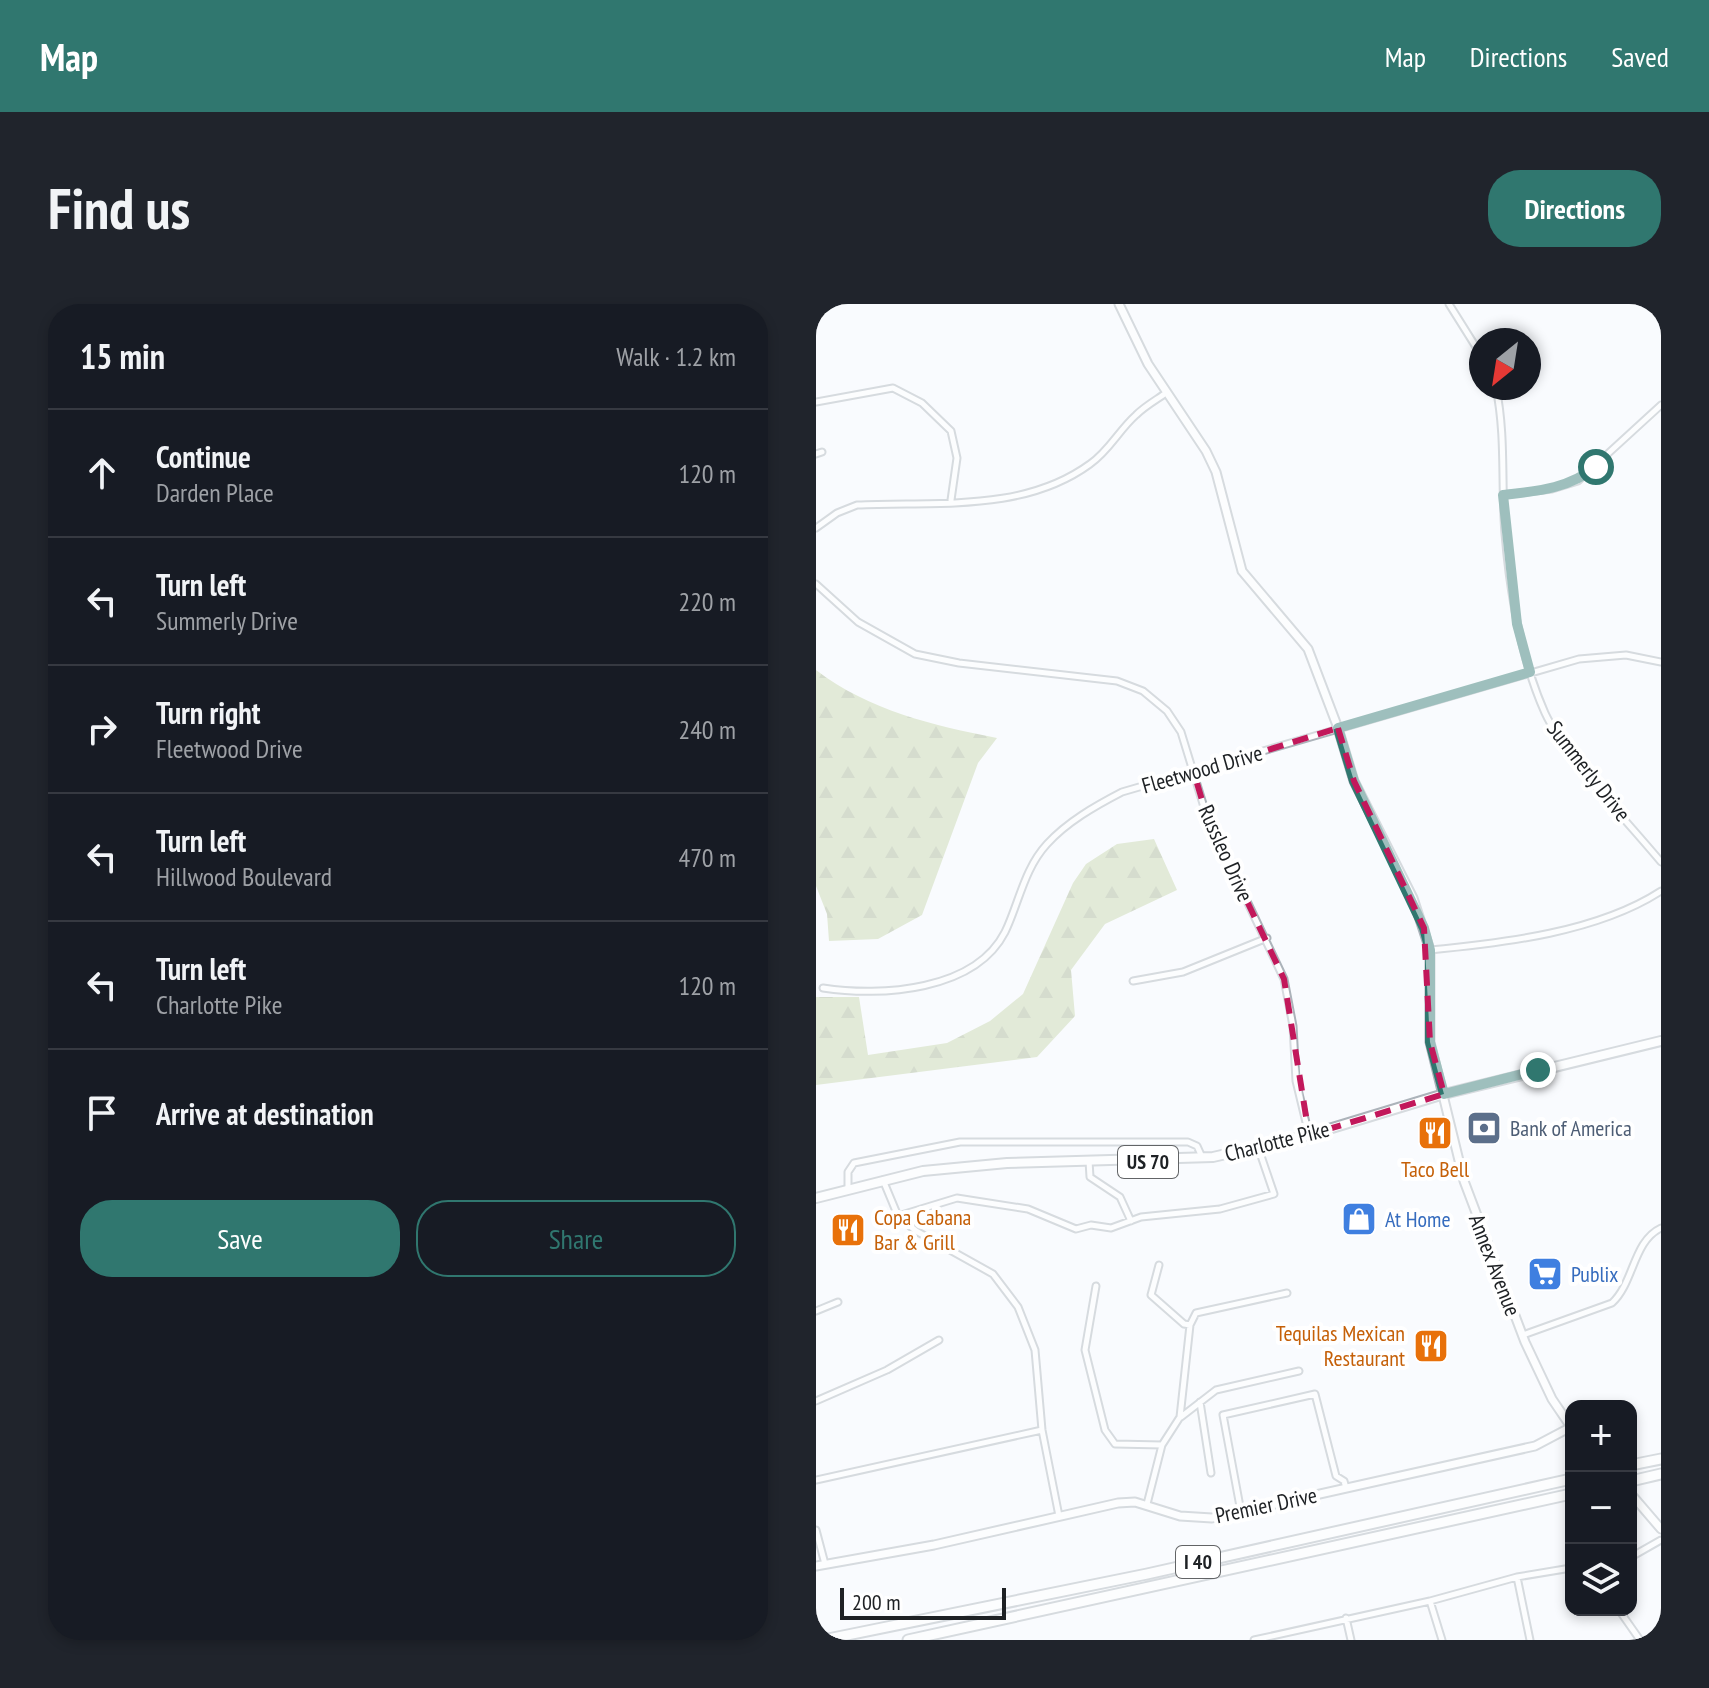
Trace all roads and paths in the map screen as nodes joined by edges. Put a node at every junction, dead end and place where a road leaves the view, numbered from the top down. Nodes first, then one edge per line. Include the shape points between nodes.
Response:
1 (1119, 304) edge
2 (1449, 304) edge
3 (1469, 336) edge
4 (1166, 393) junction
5 (1497, 400) edge
6 (816, 402) edge
7 (1661, 405) edge
8 (1503, 495) junction
9 (951, 500) junction
10 (816, 528) edge
11 (816, 584) edge
12 (1661, 662) edge
13 (1530, 672) junction
14 (1338, 728) junction
15 (1194, 773) junction
16 (1661, 862) edge
17 (1661, 891) edge
18 (1267, 938) junction
19 (1430, 950) junction
20 (1133, 981) dead end
21 (823, 988) dead end
22 (1661, 1041) edge
23 (1444, 1094) junction
24 (1309, 1135) junction
25 (1258, 1147) junction
26 (1202, 1158) junction
27 (1089, 1161) junction
28 (883, 1180) junction
29 (848, 1189) junction
30 (816, 1198) edge
31 (898, 1216) junction
32 (1131, 1221) junction
33 (1661, 1228) edge
34 (1159, 1265) dead end
35 (1096, 1286) dead end
36 (1287, 1293) dead end
37 (838, 1302) dead end
38 (816, 1311) edge
39 (1190, 1325) junction
40 (1522, 1335) junction
41 (939, 1340) dead end
42 (1299, 1371) dead end
43 (816, 1401) edge
44 (1200, 1402) junction
45 (1180, 1417) junction
46 (1565, 1418) edge
47 (1042, 1430) junction
48 (1565, 1430) edge
49 (1162, 1445) junction
50 (1661, 1459) edge
51 (1637, 1464) edge
52 (1211, 1473) dead end
53 (1661, 1474) edge
54 (816, 1480) edge
55 (1565, 1480) edge
56 (1637, 1480) edge
57 (1346, 1488) junction
58 (1565, 1495) edge
59 (1637, 1501) edge
60 (1147, 1504) junction
61 (1241, 1512) junction
62 (1059, 1516) junction
63 (1661, 1516) edge
64 (1651, 1517) junction
65 (1661, 1529) edge
66 (816, 1530) edge
67 (1661, 1540) edge
68 (1637, 1554) edge
69 (820, 1565) edge
70 (1565, 1569) edge
71 (1517, 1577) junction
72 (1430, 1601) junction
73 (1623, 1616) edge
74 (1346, 1618) junction
75 (823, 1640) edge
76 (908, 1640) edge
77 (1254, 1640) edge
78 (1351, 1640) edge
79 (1442, 1640) edge
80 (1530, 1640) edge
81 (1640, 1640) edge

1 - 4 street, Annex Avenue
2 - 3 street
4 - 9 street via 1071,477 1037,492 992,501
4 - 14 street, Annex Avenue via 1213,466 1242,571 1308,649
5 - 8 street, Summerly Drive
6 - 9 street via 893,388 922,403 951,431 957,458
7 - 8 street via 1578,481
8 - 13 street, Summerly Drive via 1517,624
9 - 10 street via 857,505
11 - 15 street, Russleo Drive via 858,622 915,654 1099,677 1143,691 1167,711 1181,732
12 - 13 street, Fleetwood Drive via 1626,655 1579,659
13 - 14 street, Fleetwood Drive
13 - 16 street, Summerly Drive via 1545,714 1564,745
14 - 15 street, Fleetwood Drive
14 - 19 street, Annex Avenue via 1354,781 1413,898
15 - 18 street, Russleo Drive via 1208,819
15 - 21 street, Fleetwood Drive via 1122,792 1054,837 1019,890 1005,932 991,952 965,972 868,993
17 - 19 street via 1611,917 1491,944
18 - 20 street via 1183,972
18 - 24 street, Russleo Drive via 1289,999 1296,1081
19 - 23 street, Annex Avenue via 1430,1042
22 - 23 main road, Charlotte Pike / US 70
23 - 24 main road, Charlotte Pike / US 70
23 - 40 street, Annex Avenue via 1464,1181
24 - 25 main road, Charlotte Pike / US 70
25 - 26 main road, Charlotte Pike / US 70
25 - 32 street via 1274,1194 1220,1209
26 - 27 main road, Charlotte Pike / US 70
26 - 29 street via 1197,1146 1188,1142 960,1142 854,1163
27 - 28 main road, Charlotte Pike / US 70 via 993,1164
27 - 32 street via 1090,1177 1120,1197
28 - 29 main road, US 70
28 - 31 street
29 - 30 main road, US 70
31 - 32 street via 957,1198 1028,1209 1076,1229 1111,1228
31 - 47 street via 993,1274 1005,1287 1035,1350
33 - 40 street via 1648,1237 1621,1295 1612,1303
34 - 39 street via 1151,1295
35 - 49 street via 1085,1350 1105,1430 1115,1444
36 - 39 street via 1196,1313
37 - 38 street
39 - 45 street
40 - 46 street, Annex Avenue
41 - 43 street
42 - 44 street via 1216,1390
44 - 45 street
44 - 52 street
45 - 49 street
47 - 54 street
47 - 62 street
48 - 57 street, Premier Drive via 1535,1446
49 - 60 street
50 - 51 highway
53 - 56 highway
55 - 75 highway, I 40
57 - 61 street, Premier Drive
57 - 61 street via 1336,1476 1315,1394 1271,1402 1223,1415
58 - 76 highway, I 40
59 - 64 street
60 - 61 street, Premier Drive via 1180,1516 1212,1518
60 - 62 street, Premier Drive via 1118,1503
62 - 69 street, Premier Drive
63 - 64 street
64 - 65 street
66 - 69 street
67 - 68 street
70 - 71 street
71 - 72 street
71 - 80 street
72 - 74 street
72 - 79 street
73 - 81 street
74 - 77 street
74 - 78 street

